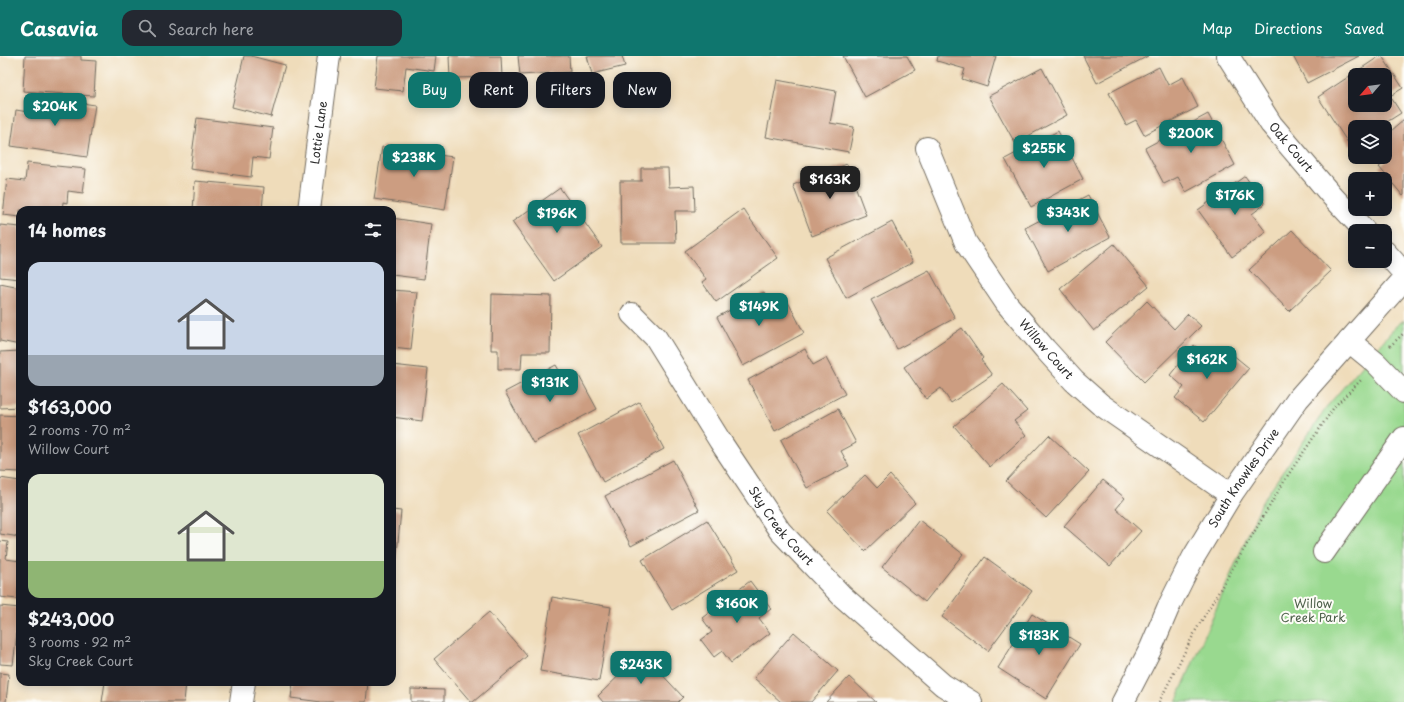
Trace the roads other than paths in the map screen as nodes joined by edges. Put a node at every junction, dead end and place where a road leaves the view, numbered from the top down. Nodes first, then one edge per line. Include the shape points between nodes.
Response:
1 (329, 56) edge
2 (1228, 56) edge
3 (927, 148) dead end
4 (309, 206) edge
5 (1358, 224) edge
6 (1392, 260) edge
7 (1404, 273) edge
8 (1404, 279) edge
9 (632, 314) dead end
10 (1349, 341) junction
11 (1404, 392) edge
12 (1404, 438) edge
13 (1231, 495) junction
14 (1324, 552) dead end
15 (243, 686) edge
16 (241, 702) edge
17 (971, 702) edge
18 (1122, 702) edge

1 - 4 street, Lottie Lane
2 - 5 street, Oak Court via 1271,124
3 - 13 street, Willow Court via 966,243 1007,304 1045,349 1074,381 1100,404
6 - 7 street
8 - 10 street, South Knowles Drive
9 - 17 street, Sky Creek Court via 656,338 780,531 842,596 943,685
10 - 11 street via 1376,363
10 - 13 street, South Knowles Drive via 1298,399
12 - 14 street
13 - 18 street, South Knowles Drive via 1193,558 1151,648
15 - 16 street

